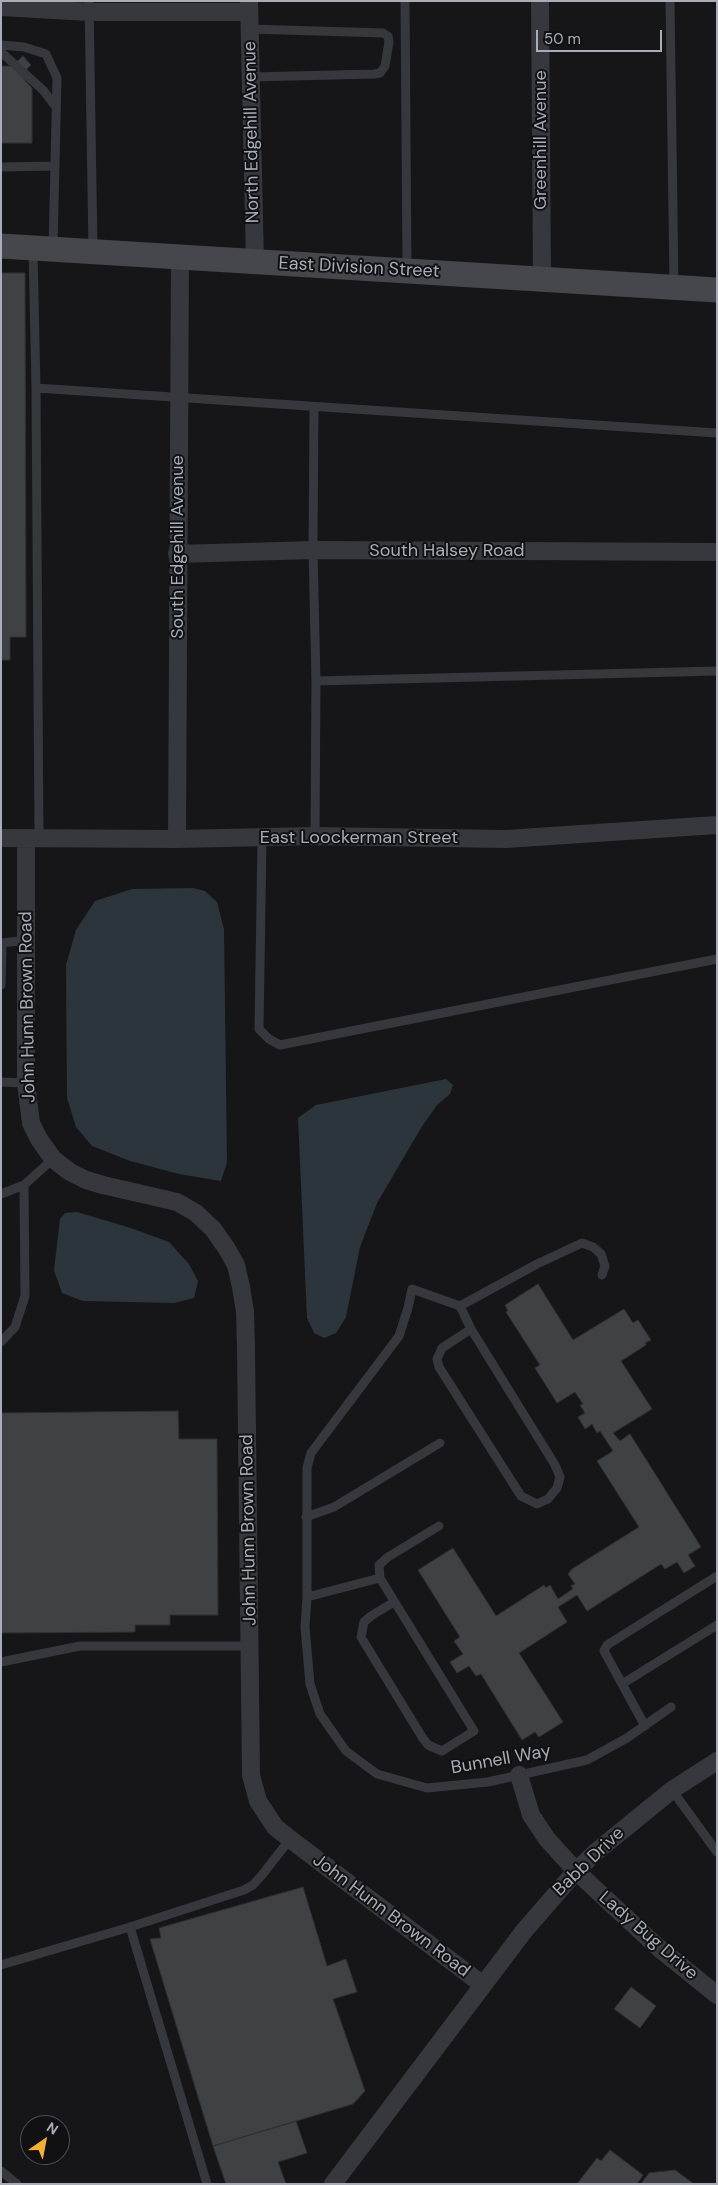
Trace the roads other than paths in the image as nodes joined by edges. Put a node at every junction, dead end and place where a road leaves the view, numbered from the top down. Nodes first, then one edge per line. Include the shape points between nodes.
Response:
1 (405, 1) edge
2 (540, 1) edge
3 (670, 1) edge
4 (89, 6) edge
5 (1, 7) edge
6 (249, 14) edge
7 (1, 45) edge
8 (1, 52) edge
9 (251, 77) junction
10 (56, 108) junction
11 (54, 166) junction
12 (1, 167) edge
13 (1, 246) edge
14 (43, 248) junction
15 (93, 251) junction
16 (180, 256) junction
17 (255, 262) junction
18 (406, 271) junction
19 (542, 279) junction
20 (674, 286) junction
21 (717, 290) edge
22 (36, 388) junction
23 (179, 399) junction
24 (314, 408) junction
25 (717, 433) edge
26 (313, 550) junction
27 (717, 552) edge
28 (178, 554) junction
29 (717, 671) edge
30 (316, 681) junction
31 (717, 824) edge
32 (316, 836) junction
33 (1, 838) edge
34 (32, 838) junction
35 (262, 838) junction
36 (177, 839) junction
37 (27, 940) junction
38 (1, 943) edge
39 (717, 959) edge
40 (1, 985) edge
41 (1, 1082) edge
42 (26, 1083) junction
43 (53, 1159) junction
44 (24, 1185) junction
45 (1, 1194) edge
46 (602, 1275) dead end
47 (460, 1306) junction
48 (471, 1330) junction
49 (1, 1342) edge
50 (440, 1443) dead end
51 (306, 1516) junction
52 (439, 1526) dead end
53 (717, 1576) edge
54 (380, 1578) junction
55 (307, 1597) junction
56 (394, 1602) junction
57 (717, 1625) edge
58 (251, 1646) junction
59 (1, 1662) edge
60 (622, 1684) junction
61 (671, 1708) dead end
62 (645, 1726) junction
63 (717, 1761) edge
64 (519, 1775) junction
65 (672, 1790) junction
66 (290, 1840) junction
67 (717, 1852) edge
68 (576, 1870) junction
69 (130, 1926) junction
70 (1, 1965) edge
71 (483, 1985) junction
72 (717, 1995) edge
73 (1, 2171) edge
74 (16, 2183) edge
75 (207, 2184) edge
76 (333, 2184) edge

1 - 18 lane
2 - 19 street, Greenhill Avenue
3 - 20 lane
4 - 5 street
4 - 6 street
4 - 15 lane
6 - 9 street, North Edgehill Avenue
6 - 9 lane via 383,33 389,42 385,66 380,73
7 - 10 lane via 24,47 46,54 56,78
8 - 10 lane via 43,90
9 - 17 street, North Edgehill Avenue
10 - 11 lane
11 - 12 lane
11 - 14 lane
13 - 14 main road, East Division Street
14 - 15 main road, East Division Street
14 - 22 lane
15 - 16 main road, East Division Street
16 - 17 main road, East Division Street
16 - 23 street, South Edgehill Avenue
17 - 18 main road, East Division Street
18 - 19 main road, East Division Street
19 - 20 main road, East Division Street
20 - 21 main road, East Division Street
22 - 23 lane
22 - 34 lane
23 - 24 lane
23 - 28 street, South Edgehill Avenue
24 - 25 lane
24 - 26 lane
26 - 27 street, South Halsey Road
26 - 28 street, South Halsey Road
26 - 30 lane
28 - 36 street, South Edgehill Avenue
29 - 30 lane
30 - 32 lane
31 - 32 street, East Loockerman Street via 506,839
32 - 35 street, East Loockerman Street
33 - 34 street, East Loockerman Street
34 - 36 street, East Loockerman Street
34 - 37 street, John Hunn Brown Road
35 - 36 street, East Loockerman Street
35 - 39 lane via 259,1029 280,1045
37 - 38 lane
37 - 42 street, John Hunn Brown Road
38 - 40 lane
41 - 42 lane
42 - 43 street, John Hunn Brown Road via 31,1123
43 - 44 lane
43 - 58 street, John Hunn Brown Road via 86,1180 177,1202 196,1213 213,1229 236,1265 245,1312
44 - 45 lane
44 - 49 lane via 25,1296 15,1328
46 - 47 lane via 605,1266 601,1254 594,1247 582,1243
47 - 48 lane
47 - 51 lane, Bunnell Way via 412,1289 398,1336 311,1453 306,1468
48 - 48 lane via 560,1477 557,1488 548,1499 537,1504 521,1496 439,1367 437,1359 442,1348
50 - 51 lane via 334,1507
51 - 55 lane, Bunnell Way
52 - 54 lane via 388,1557 379,1565
53 - 60 lane via 607,1645 604,1651
54 - 55 lane
54 - 56 lane
55 - 64 lane, Bunnell Way via 305,1627 310,1684 320,1714 346,1751 377,1774 427,1788 488,1782
56 - 56 lane via 474,1731 442,1751 428,1745 422,1737 361,1637 364,1622
57 - 60 lane
58 - 59 lane via 80,1646
58 - 66 street, John Hunn Brown Road via 253,1789 264,1813
60 - 62 lane
61 - 62 lane, Bunnell Way
62 - 64 lane, Bunnell Way via 586,1760
63 - 65 street, Babb Drive
64 - 68 street, Lady Bug Drive via 531,1815 547,1839
65 - 67 lane
65 - 68 street, Babb Drive
66 - 69 lane via 253,1885 244,1890
66 - 71 street, John Hunn Brown Road
68 - 71 street, Babb Drive
68 - 72 street, Lady Bug Drive via 660,1949
69 - 70 lane
69 - 75 lane
71 - 76 street, John Hunn Brown Road
73 - 74 lane

